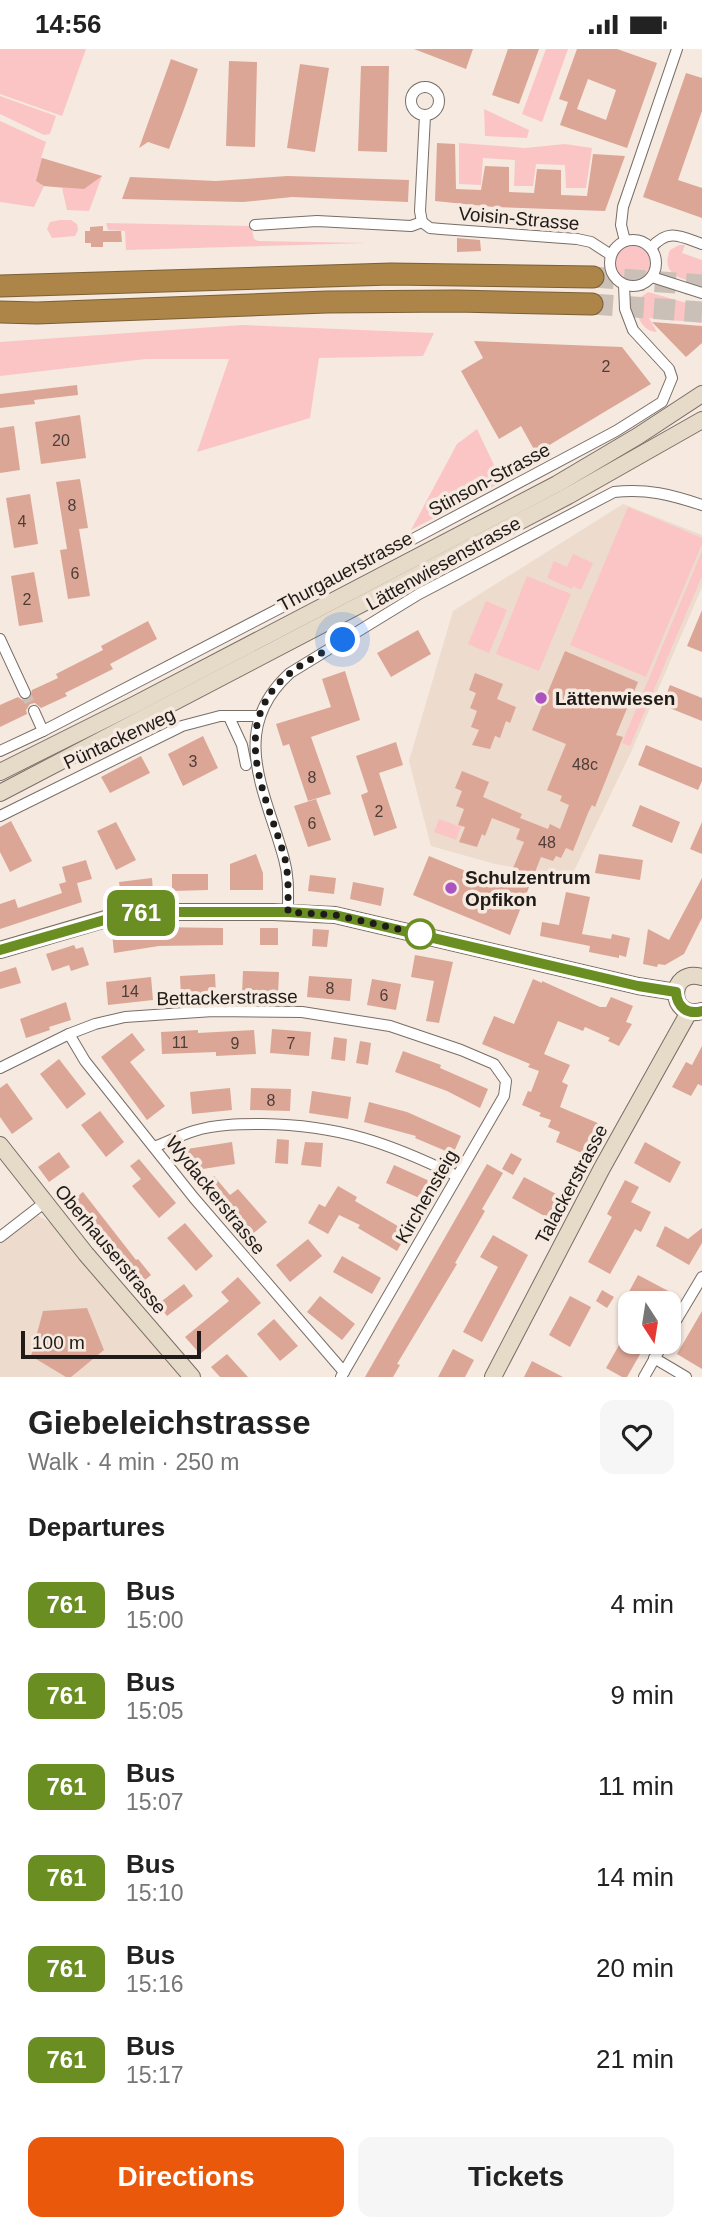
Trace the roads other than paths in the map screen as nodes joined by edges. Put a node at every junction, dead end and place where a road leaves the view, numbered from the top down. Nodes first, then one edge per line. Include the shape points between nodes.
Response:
1 (677, 49) edge
2 (425, 116) dead end
3 (422, 222) junction
4 (254, 225) dead end
5 (625, 241) junction
6 (702, 244) edge
7 (651, 248) junction
8 (611, 255) junction
9 (0, 276) edge
10 (593, 277) tunnel mouth
11 (652, 277) junction
12 (45, 285) junction
13 (624, 285) junction
14 (0, 286) edge
15 (702, 293) edge
16 (592, 304) tunnel mouth
17 (0, 312) edge
18 (37, 313) junction
19 (0, 317) edge
20 (702, 394) edge
21 (702, 421) edge
22 (702, 505) edge
23 (0, 639) edge
24 (25, 694) tunnel mouth
25 (34, 711) tunnel mouth
26 (260, 716) junction
27 (229, 717) junction
28 (43, 731) junction
29 (0, 751) edge
30 (246, 765) dead end
31 (0, 772) edge
32 (0, 793) edge
33 (0, 816) edge
34 (288, 912) junction
35 (0, 950) edge
36 (702, 977) edge
37 (676, 992) junction
38 (695, 1011) edge
39 (69, 1034) junction
40 (461, 1049) joint
41 (0, 1068) edge
42 (0, 1145) edge
43 (155, 1147) junction
44 (457, 1176) junction
45 (44, 1203) junction
46 (0, 1237) edge
47 (702, 1277) edge
48 (681, 1312) edge
49 (656, 1355) edge
50 (654, 1358) junction
51 (343, 1375) edge
52 (192, 1377) edge
53 (493, 1377) edge
54 (643, 1377) edge
55 (686, 1377) edge

1 - 5 street via 623,207
2 - 3 street
3 - 4 street, Voisin-Strasse via 411,226 317,221
3 - 8 street, Voisin-Strasse via 430,228 581,240
5 - 7 street via 643,242
5 - 8 street
6 - 7 street via 675,235 659,239
7 - 11 street via 656,262
8 - 13 street via 611,272
9 - 12 highway
10 - 12 highway via 379,274
11 - 13 street via 639,286
11 - 15 street
12 - 14 highway
13 - 28 street, Stinson-Strasse via 627,319 669,369 671,378 662,402 616,431
16 - 18 highway via 327,302
17 - 18 highway
18 - 19 highway
20 - 31 main road, Thurgauerstrasse via 557,484
21 - 32 main road, Thurgauerstrasse via 568,496
22 - 26 street, Lättenwiesenstrasse via 635,489 592,502 419,594 290,673 277,685
23 - 24 street
25 - 28 street
26 - 27 street, Püntackerweg
26 - 34 street, Lättenwiesenstrasse via 255,736 257,773 285,860
27 - 30 street
27 - 33 street, Püntackerweg via 182,726
28 - 29 street
34 - 35 main road via 122,915
34 - 37 main road via 335,915
36 - 37 main road via 686,978
37 - 38 main road via 679,1004
38 - 53 main road, Talackerstrasse via 613,1148
39 - 40 street, Bettackerstrasse via 125,1017 302,1011 390,1025
39 - 41 street, Bettackerstrasse
39 - 43 street, Wydackerstrasse via 85,1061
40 - 44 street, Kirchensteig via 494,1063 507,1088
42 - 45 main road, Oberhauserstrasse
43 - 44 street via 195,1131 239,1124 300,1125 364,1137
43 - 51 street, Wydackerstrasse
44 - 51 street, Kirchensteig
45 - 46 street
45 - 52 main road, Oberhauserstrasse
47 - 48 street
49 - 50 street
50 - 54 street
50 - 55 street

